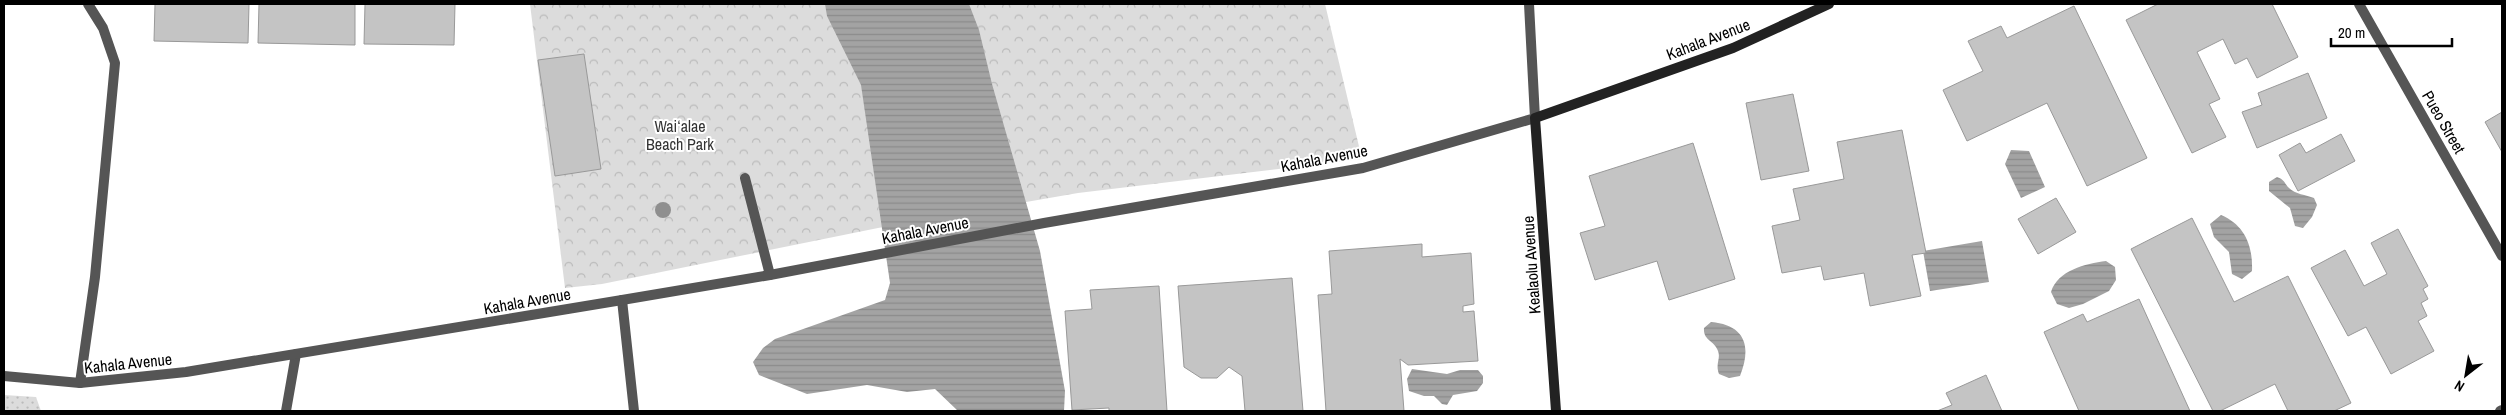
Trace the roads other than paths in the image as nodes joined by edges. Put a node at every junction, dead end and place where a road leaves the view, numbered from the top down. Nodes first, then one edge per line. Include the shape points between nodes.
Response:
1 (88, 4) edge
2 (1529, 4) edge
3 (1829, 4) edge
4 (2359, 4) edge
5 (1535, 118) junction
6 (745, 178) dead end
7 (2502, 256) edge
8 (770, 275) junction
9 (622, 300) junction
10 (296, 354) junction
11 (4, 376) edge
12 (80, 384) junction
13 (286, 411) edge
14 (634, 411) edge
15 (1556, 411) edge

1 - 12 street via 103,28 115,63 95,277
2 - 5 street
3 - 5 street, Kahala Avenue via 1733,48
4 - 7 street, Pueo Street
5 - 8 street, Kahala Avenue via 1363,168 1044,223
5 - 15 street, Kealaolu Avenue
6 - 8 street
8 - 9 street, Kahala Avenue
9 - 10 street, Kahala Avenue
9 - 14 street
10 - 12 street, Kahala Avenue via 186,372
10 - 13 street
11 - 12 street, Kahala Avenue

